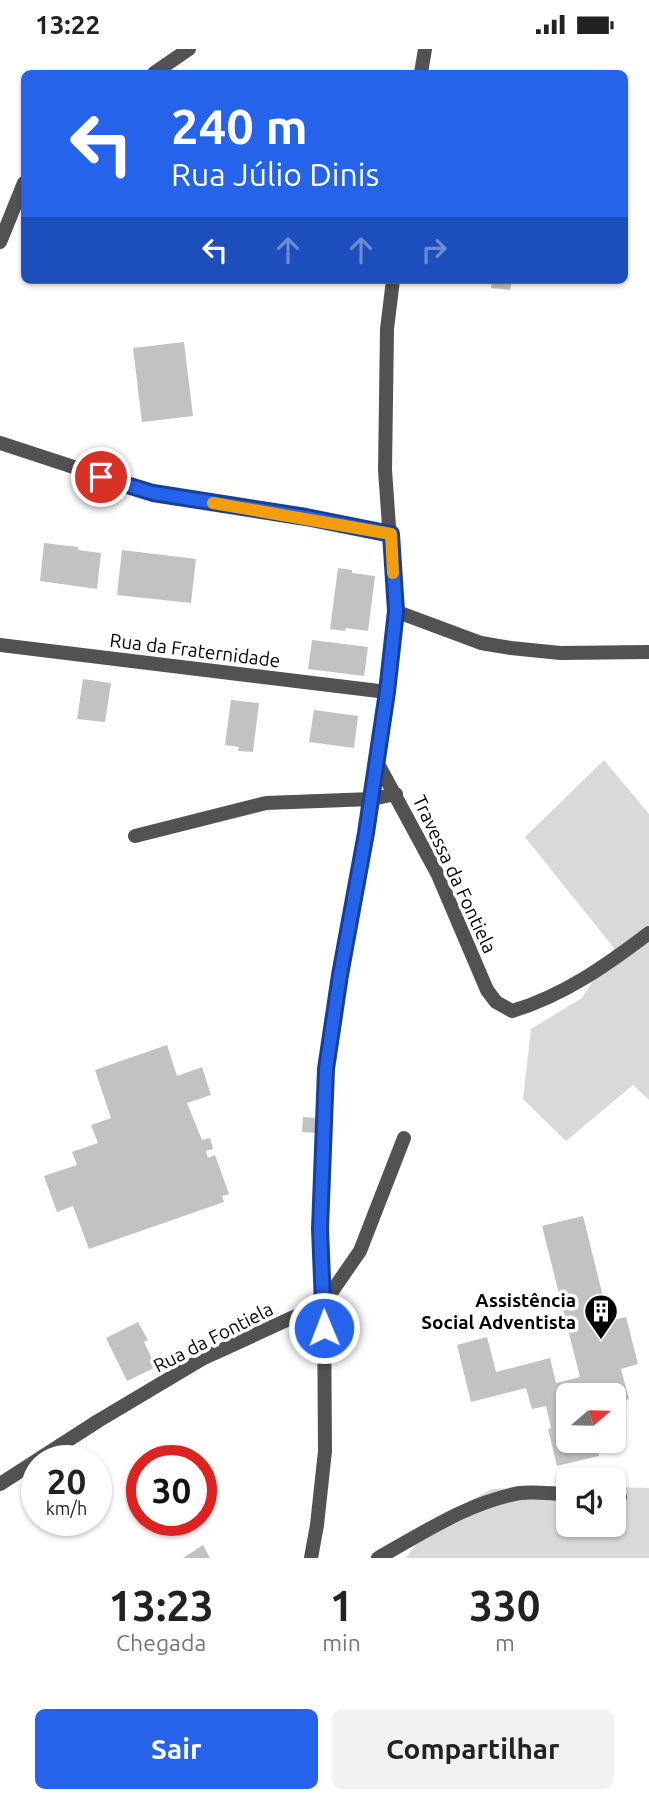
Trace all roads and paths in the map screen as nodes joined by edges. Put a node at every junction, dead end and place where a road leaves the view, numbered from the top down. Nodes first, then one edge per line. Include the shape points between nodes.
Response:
1 (189, 49) edge
2 (425, 49) edge
3 (158, 70) edge
4 (422, 70) edge
5 (21, 191) edge
6 (0, 242) edge
7 (393, 284) edge
8 (0, 443) edge
9 (391, 534) junction
10 (396, 611) junction
11 (0, 645) edge
12 (649, 652) edge
13 (387, 692) junction
14 (377, 761) junction
15 (396, 794) junction
16 (372, 799) junction
17 (135, 836) dead end
18 (649, 933) edge
19 (404, 1138) dead end
20 (324, 1303) junction
21 (0, 1484) edge
22 (556, 1494) edge
23 (310, 1558) edge
24 (378, 1558) edge

1 - 3 street
2 - 4 street
5 - 6 street
7 - 9 street via 387,329 385,470
8 - 9 street via 153,493
9 - 10 street
10 - 12 street via 481,643 511,648 560,653
10 - 13 street
11 - 13 street, Rua da Fraternidade
13 - 14 street
14 - 15 street, Travessa da Fontiela
14 - 16 street
15 - 16 street
15 - 18 street, Travessa da Fontiela via 438,875 487,990 512,1011 534,1005 598,972
16 - 17 street via 266,803
16 - 20 street via 326,1069 320,1229
19 - 20 street via 360,1251
20 - 21 street, Rua da Fontiela via 202,1359
20 - 23 street via 325,1451
22 - 24 street via 523,1493 488,1500

